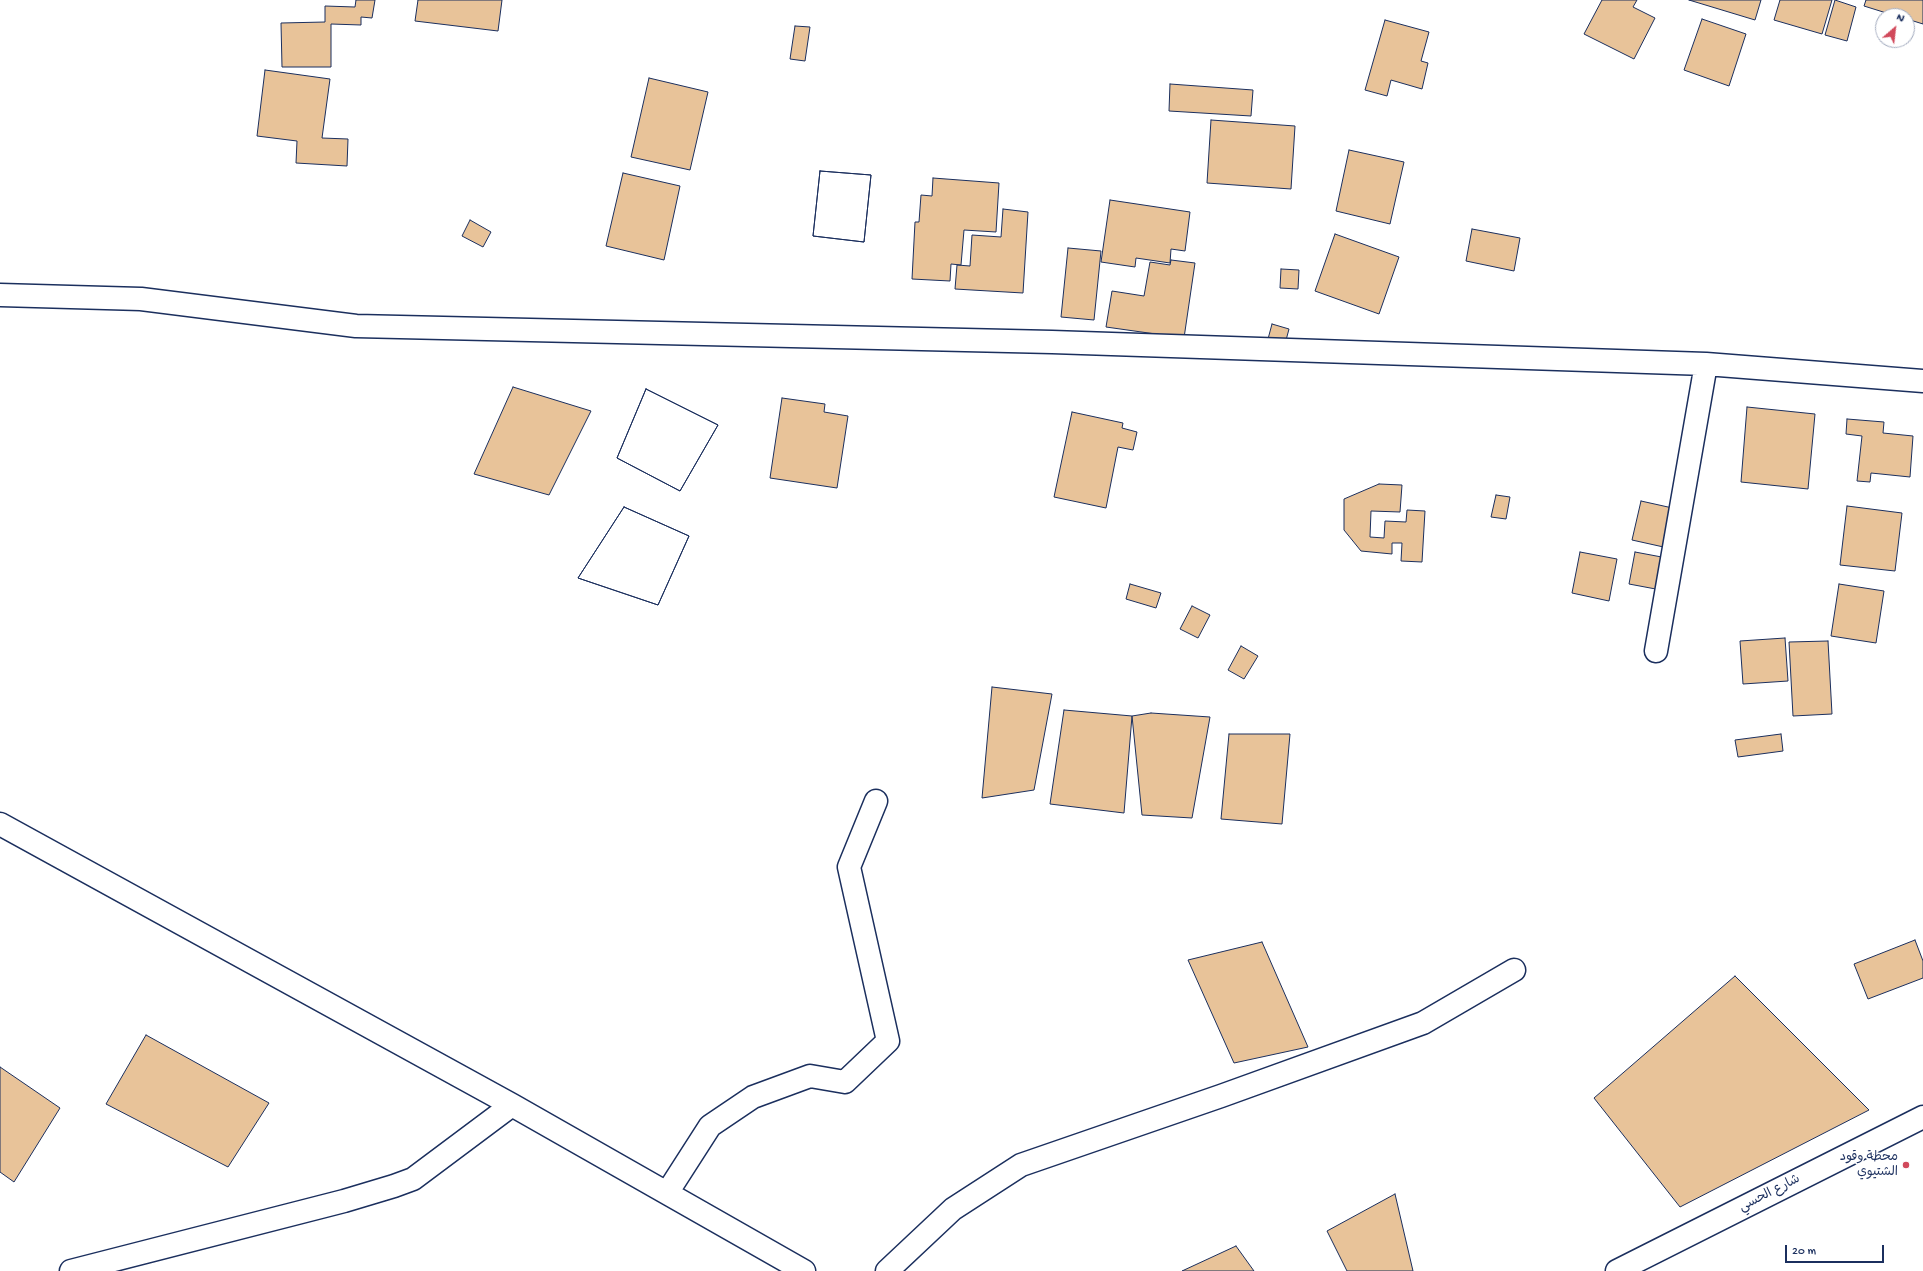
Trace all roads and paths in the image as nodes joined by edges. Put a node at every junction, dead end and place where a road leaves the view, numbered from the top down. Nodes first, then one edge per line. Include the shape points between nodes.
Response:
1 (0, 295) edge
2 (1706, 364) junction
3 (1923, 381) edge
4 (1656, 651) dead end
5 (876, 800) dead end
6 (0, 824) edge
7 (1514, 970) dead end
8 (512, 1105) junction
9 (1923, 1118) edge
10 (667, 1193) junction
11 (71, 1271) edge
12 (804, 1271) edge
13 (887, 1271) edge
14 (1617, 1271) edge

1 - 2 street via 141,300 356,326 1060,342
2 - 3 street
2 - 4 street
5 - 10 street via 849,867 888,1041 845,1082 810,1076 753,1098 710,1126
6 - 8 street
7 - 13 street via 1423,1023 1020,1165 954,1209
8 - 10 street
8 - 11 street via 414,1179 344,1201
9 - 14 street, شارع الحسي
10 - 12 street

